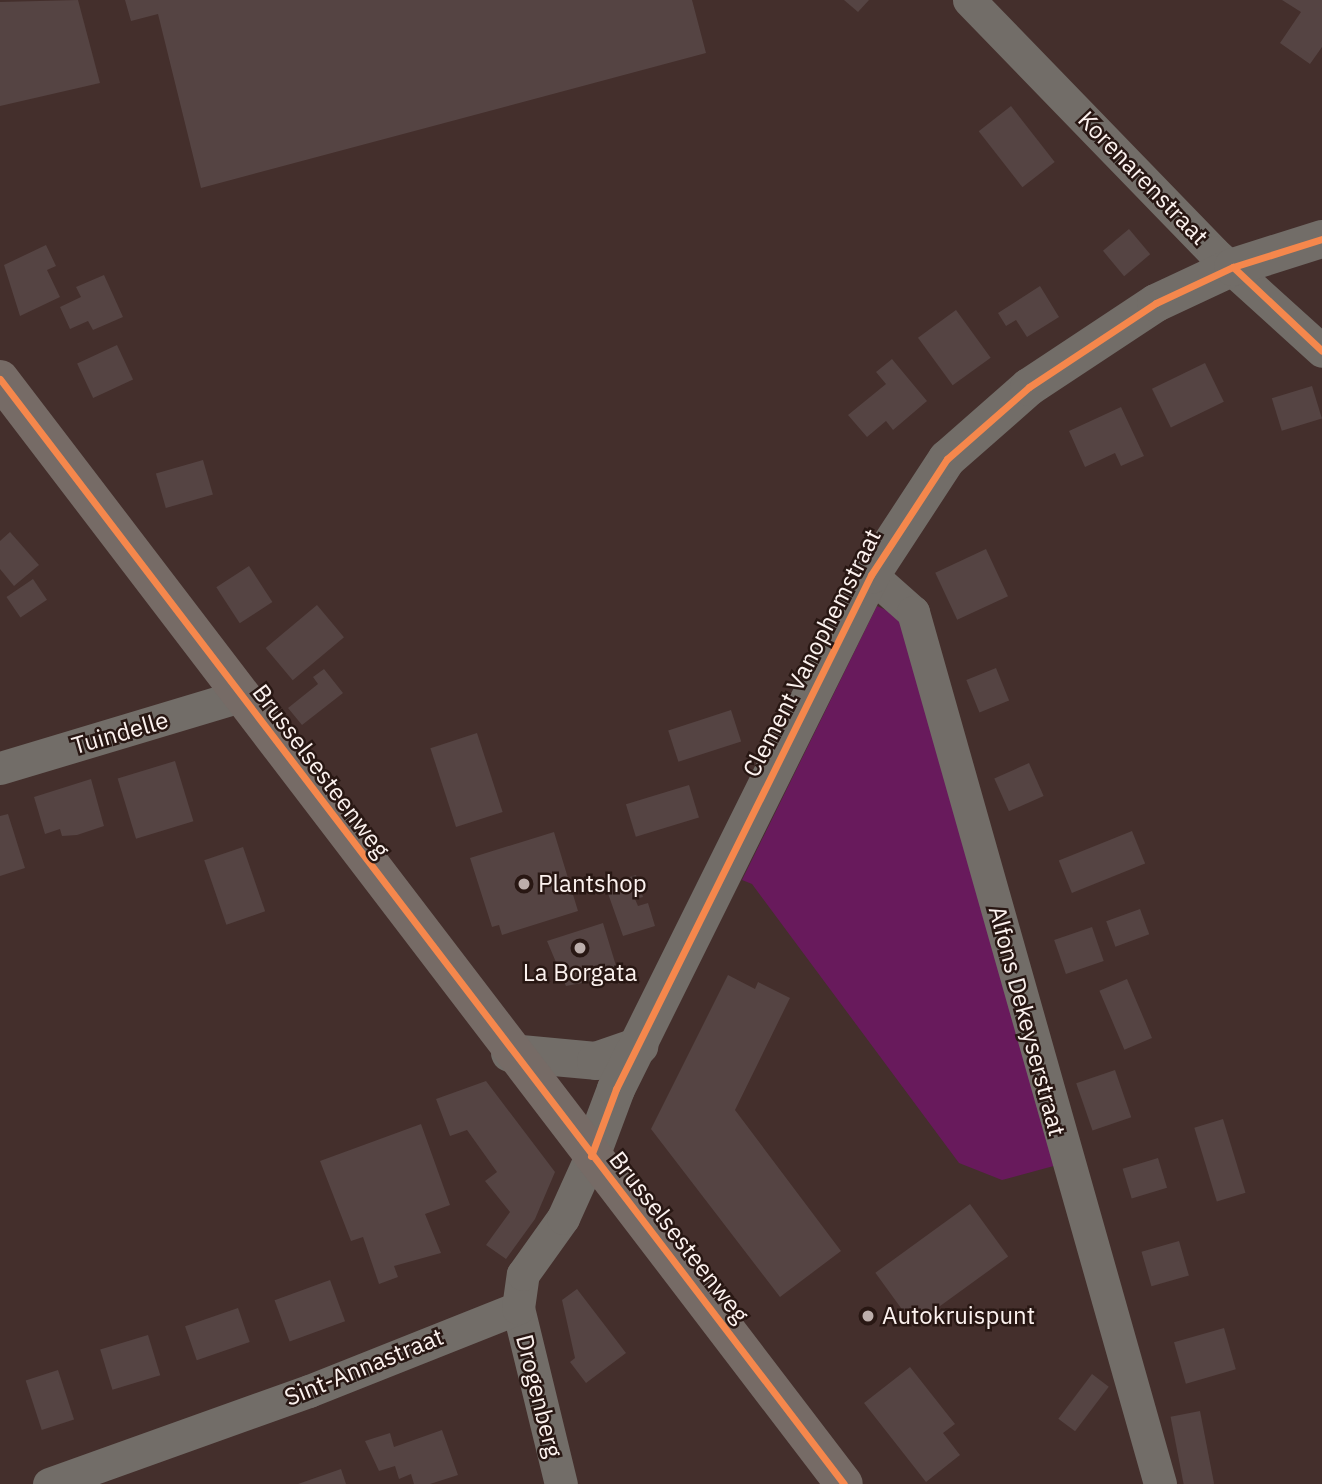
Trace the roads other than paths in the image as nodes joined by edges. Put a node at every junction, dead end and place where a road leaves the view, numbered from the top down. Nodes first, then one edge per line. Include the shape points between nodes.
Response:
1 (969, 0) edge
2 (1322, 239) edge
3 (1233, 267) junction
4 (1322, 351) edge
5 (0, 379) edge
6 (871, 575) junction
7 (240, 696) junction
8 (0, 768) edge
9 (639, 1046) junction
10 (510, 1053) junction
11 (591, 1156) junction
12 (517, 1308) junction
13 (49, 1484) edge
14 (562, 1484) edge
15 (844, 1484) edge
16 (1160, 1484) edge

1 - 3 street, Korenarenstraat
2 - 3 street, Clement Vanophemstraat
3 - 4 street, Korenarenstraat
3 - 6 street, Clement Vanophemstraat via 1156,303 999,409 928,482
5 - 7 main road, Brusselsesteenweg
6 - 9 street, Clement Vanophemstraat
6 - 16 street, Alfons Dekeyserstraat via 913,612
7 - 8 street, Tuindelle
7 - 10 main road, Brusselsesteenweg
9 - 10 street via 596,1060
9 - 11 street, Clement Vanophemstraat
10 - 11 main road, Brusselsesteenweg
11 - 12 street via 563,1219 523,1274
11 - 15 main road, Brusselsesteenweg
12 - 13 street, Sint-Annastraat via 309,1391
12 - 14 street, Drogenberg

